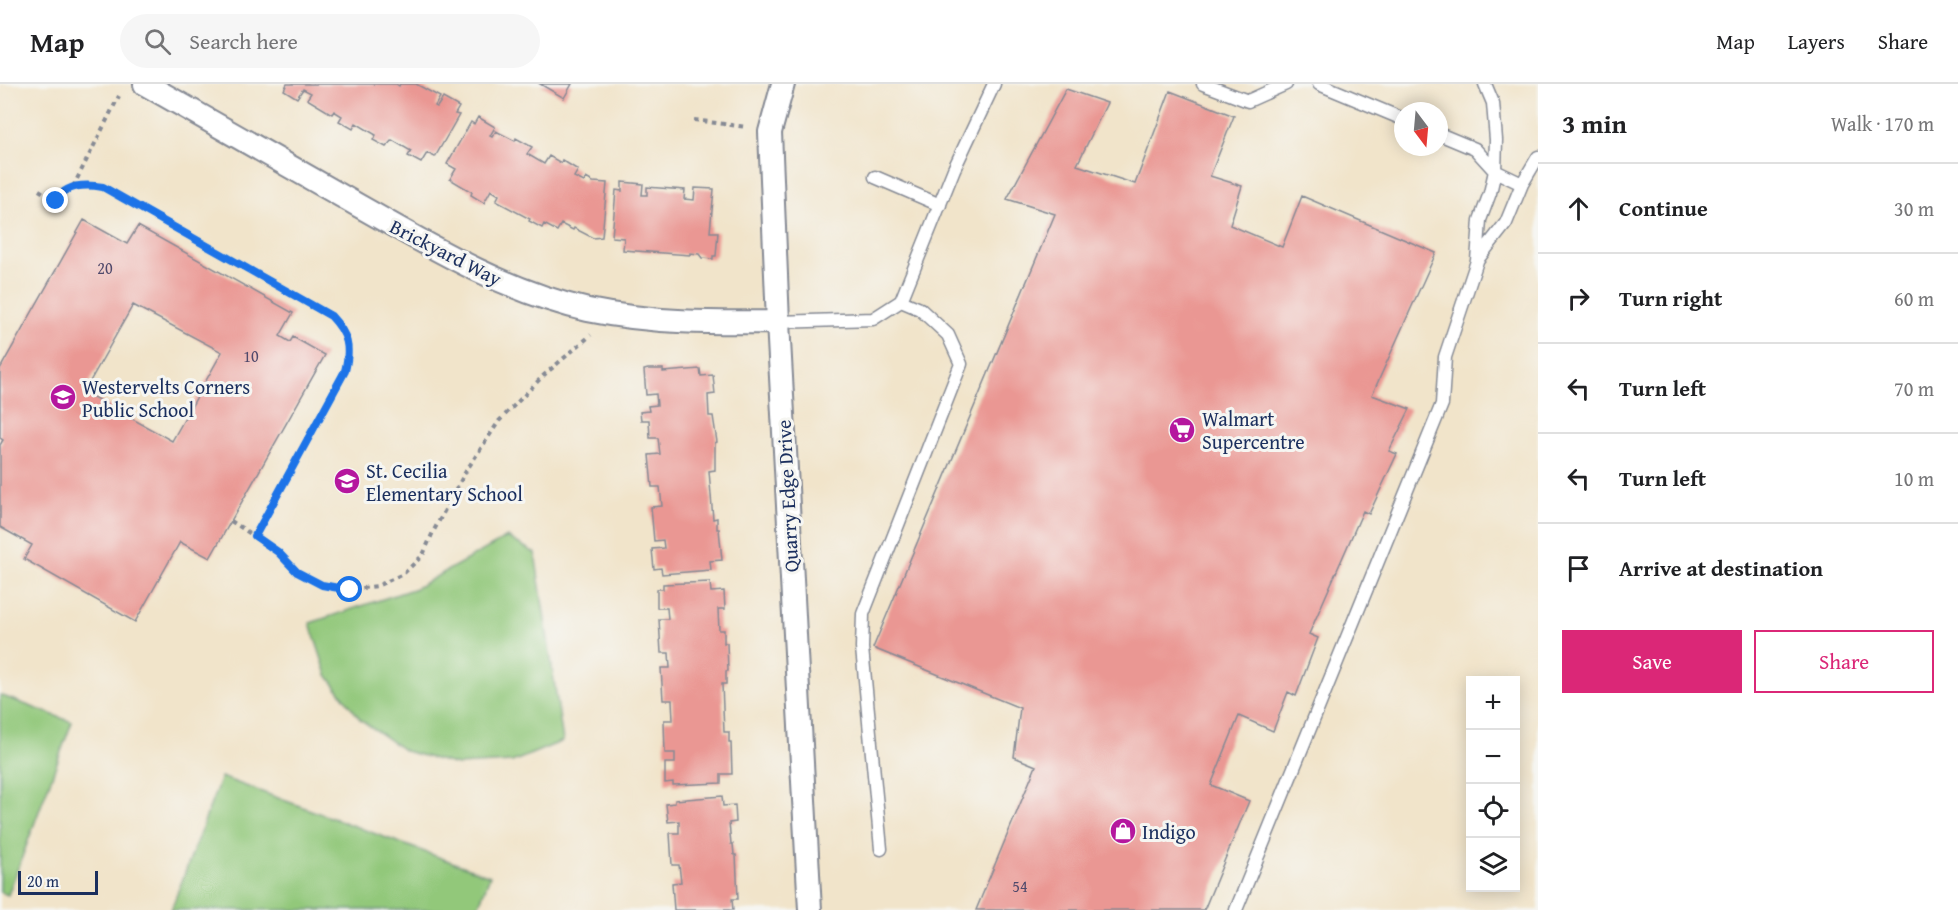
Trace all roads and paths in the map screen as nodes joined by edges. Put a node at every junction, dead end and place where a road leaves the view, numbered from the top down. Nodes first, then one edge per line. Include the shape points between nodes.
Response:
1 (145, 84) edge
2 (783, 84) edge
3 (994, 84) edge
4 (1203, 84) edge
5 (1286, 84) edge
6 (1319, 84) edge
7 (1485, 84) edge
8 (119, 96) dead end
9 (1394, 115) edge
10 (694, 120) dead end
11 (746, 127) dead end
12 (1448, 138) edge
13 (1538, 157) edge
14 (1494, 171) junction
15 (875, 177) dead end
16 (1522, 184) junction
17 (73, 187) junction
18 (39, 190) dead end
19 (940, 206) junction
20 (1477, 261) junction
21 (901, 301) junction
22 (778, 322) junction
23 (591, 335) dead end
24 (231, 521) dead end
25 (255, 536) junction
26 (881, 849) dead end
27 (810, 910) edge
28 (1236, 910) edge

1 - 22 street, Brickyard Way via 436,250 528,291 587,309 644,319 709,324
2 - 22 street, Quarry Edge Drive via 770,132
3 - 19 lane
4 - 5 lane via 1248,101
6 - 9 lane
7 - 14 lane via 1493,103
8 - 17 path
10 - 11 path
12 - 14 lane via 1475,149
13 - 16 lane
14 - 16 lane
14 - 20 lane via 1480,220
15 - 19 lane
16 - 20 lane via 1506,223
17 - 18 path via 56,201
17 - 25 path via 103,187 331,316 341,327 349,357 345,371
19 - 21 lane
20 - 28 lane via 1445,357 1442,404
21 - 22 lane via 873,319
21 - 26 lane via 920,309 948,335 961,364 862,614
22 - 27 street, Quarry Edge Drive
23 - 25 path via 499,421 466,471 423,555 403,574 359,589 322,585 297,572
24 - 25 path

